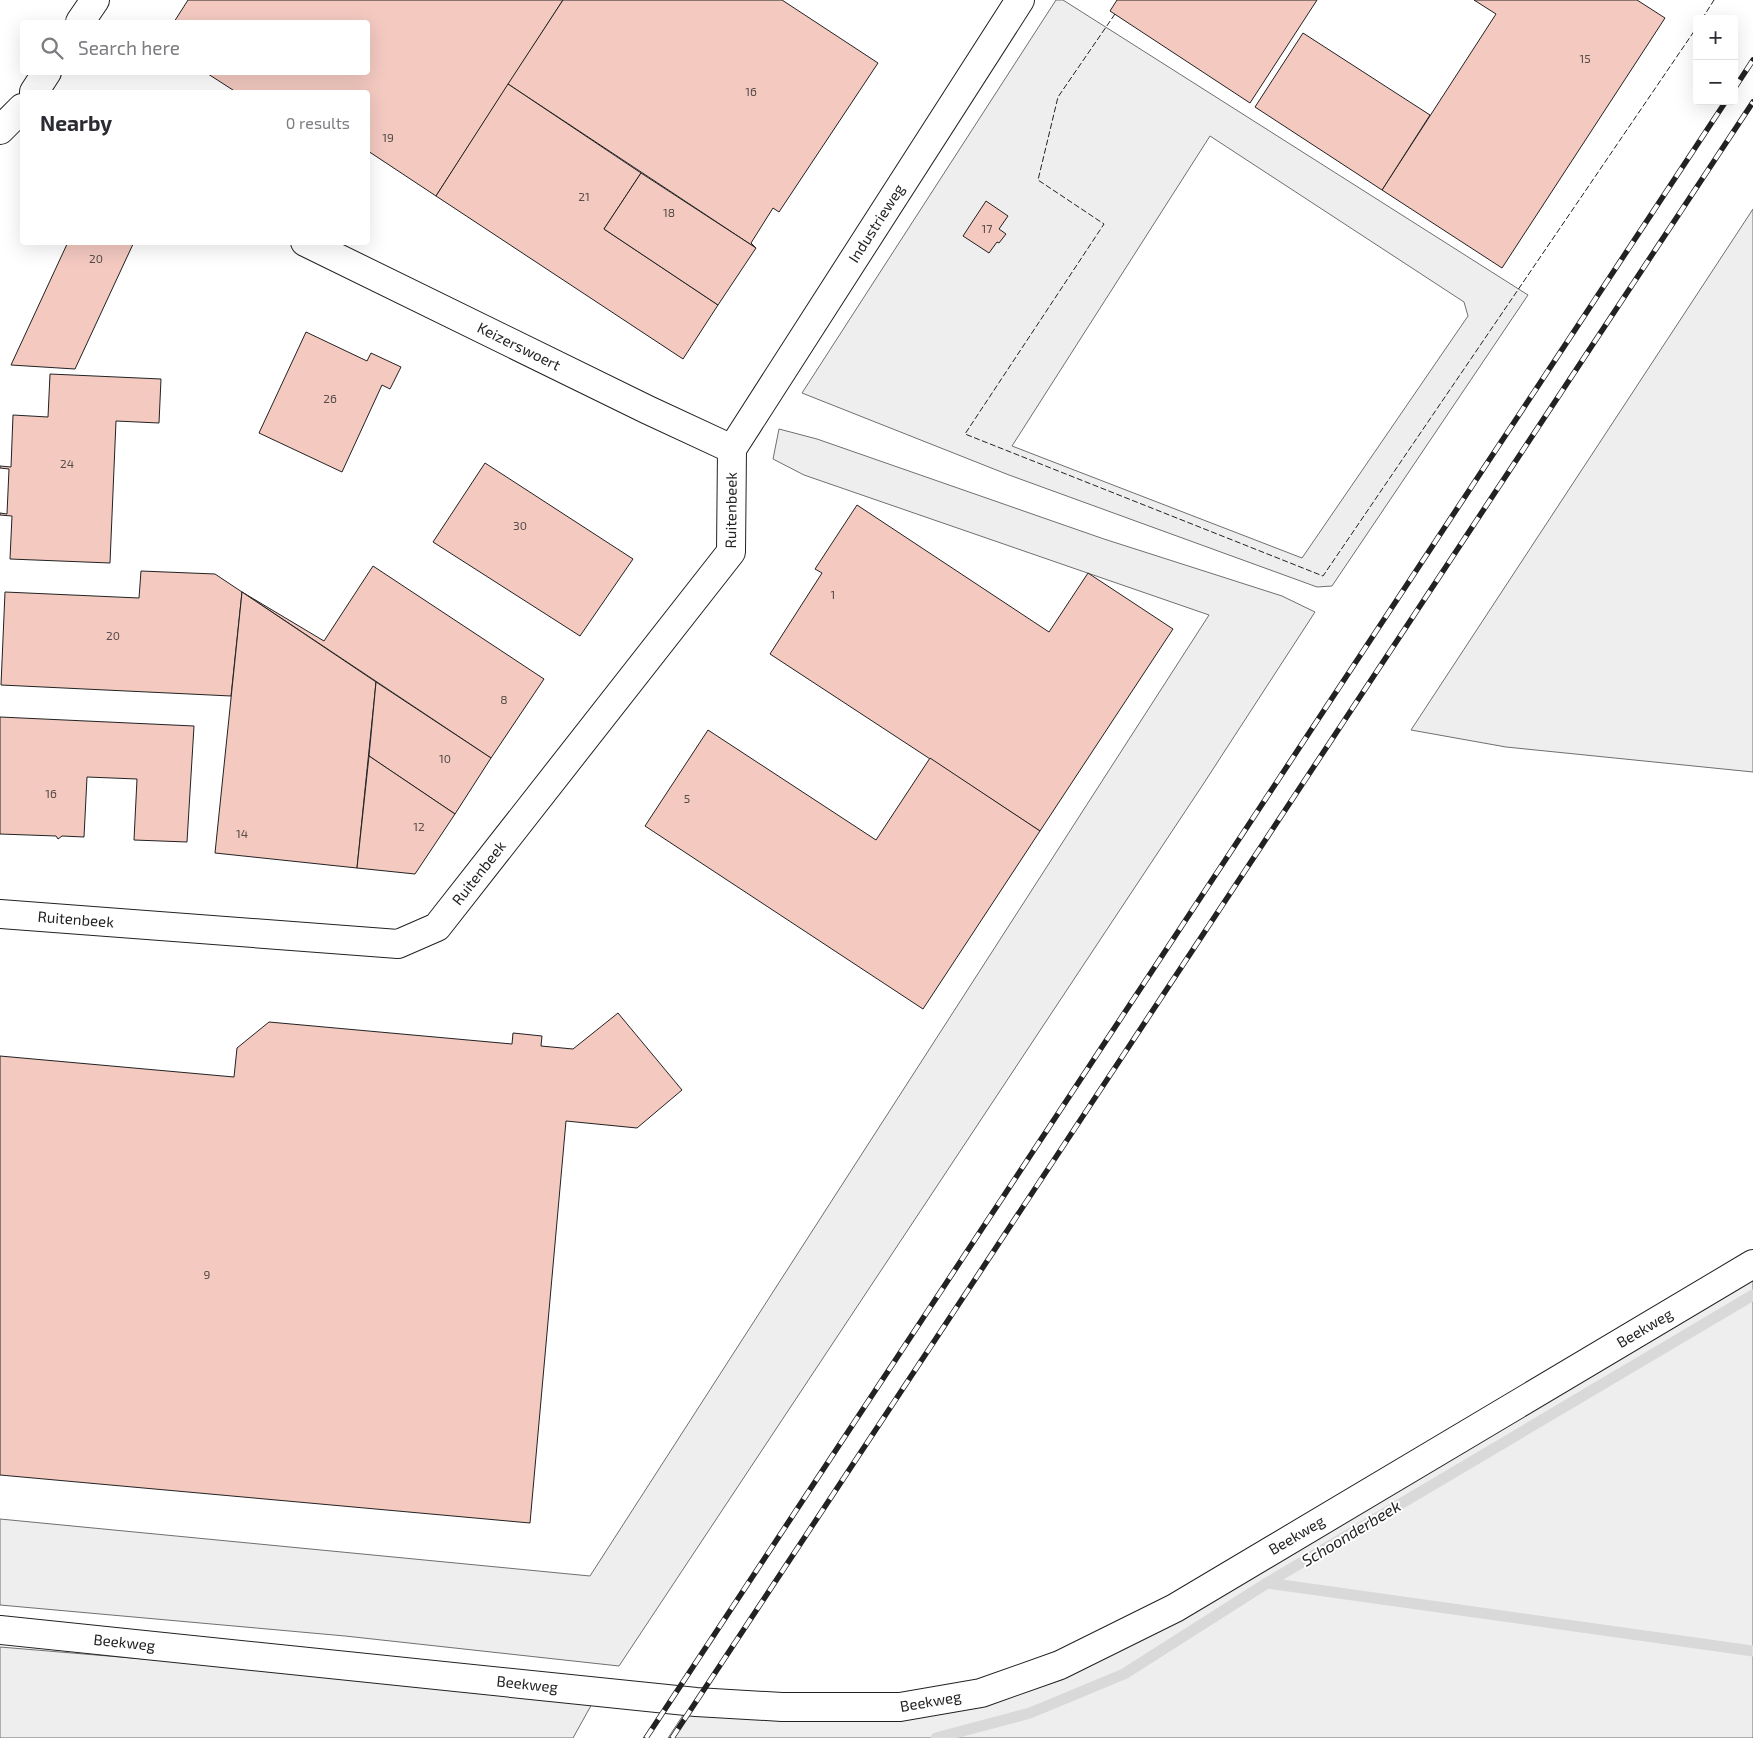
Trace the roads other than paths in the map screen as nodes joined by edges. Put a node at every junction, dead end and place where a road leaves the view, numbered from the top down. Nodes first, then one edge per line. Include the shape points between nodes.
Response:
1 (95, 0) edge
2 (1020, 0) edge
3 (81, 20) edge
4 (45, 75) edge
5 (35, 90) edge
6 (0, 105) edge
7 (20, 107) edge
8 (20, 109) edge
9 (0, 130) edge
10 (311, 245) edge
11 (732, 449) junction
12 (0, 914) edge
13 (1753, 1264) edge
14 (0, 1630) edge

1 - 3 street
2 - 11 street, Industrieweg
4 - 5 street
6 - 7 street
8 - 9 street
10 - 11 street, Keizerswoert
11 - 12 street, Ruitenbeek via 731,552 437,927 398,944
13 - 14 street, Beekweg via 1175,1608 1060,1666 981,1692 900,1707 706,1703

